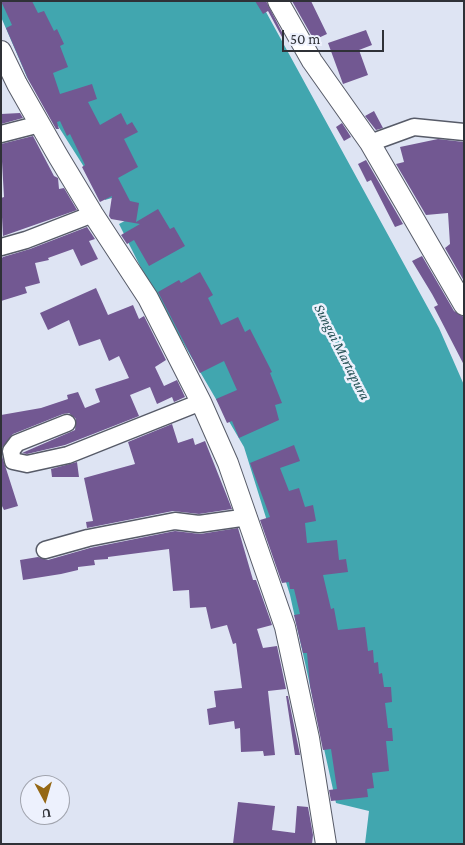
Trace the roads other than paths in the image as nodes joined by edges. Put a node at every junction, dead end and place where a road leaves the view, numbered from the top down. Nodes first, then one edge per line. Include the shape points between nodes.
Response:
1 (278, 1) edge
2 (1, 51) edge
3 (40, 124) junction
4 (464, 132) edge
5 (1, 134) edge
6 (370, 143) junction
7 (93, 214) junction
8 (1, 247) edge
9 (464, 305) edge
10 (201, 402) junction
11 (67, 423) dead end
12 (248, 517) junction
13 (45, 550) dead end
14 (326, 844) edge

1 - 6 street via 312,61
2 - 3 street
3 - 5 street
3 - 7 street
4 - 6 street via 414,127
6 - 9 street
7 - 8 street
7 - 10 street via 148,298
10 - 11 street via 68,454 27,464 13,461 11,451 17,443
10 - 12 street
12 - 13 street via 198,524 175,521 96,536
12 - 14 street via 285,627 295,668

